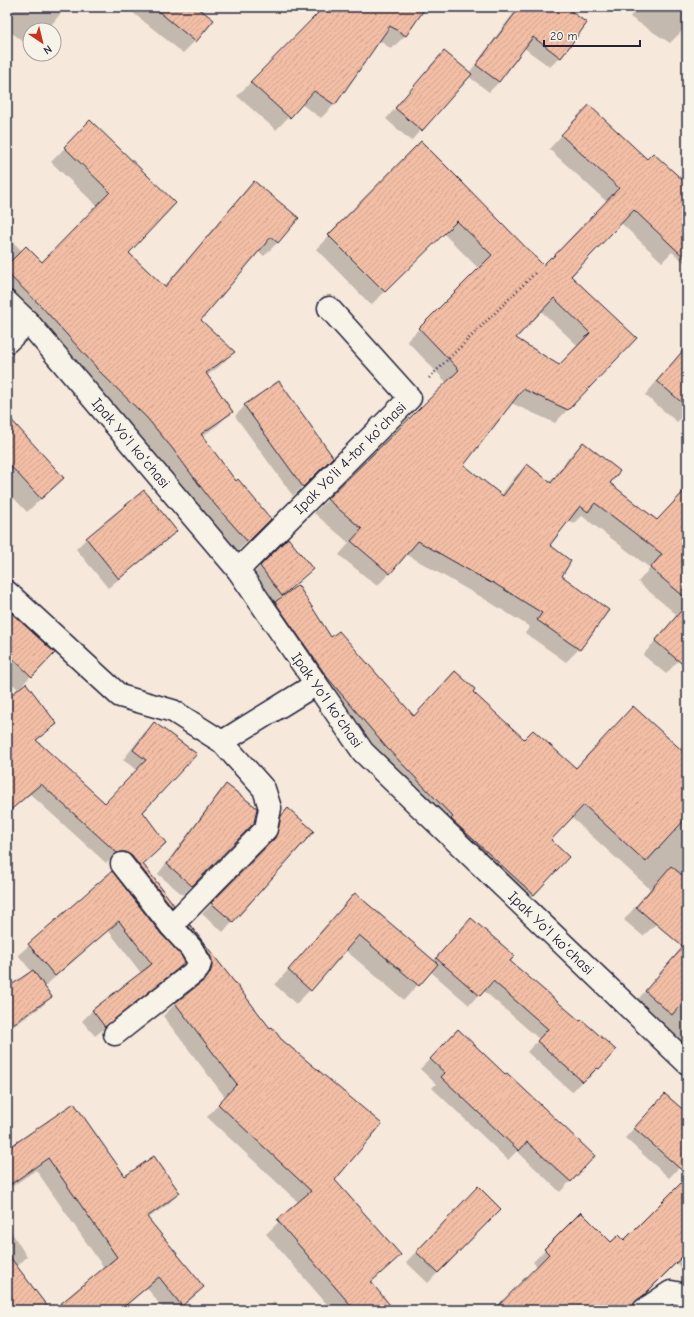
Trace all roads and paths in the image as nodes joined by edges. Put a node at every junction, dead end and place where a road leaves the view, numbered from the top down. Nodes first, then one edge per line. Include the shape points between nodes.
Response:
1 (535, 273) dead end
2 (7, 302) edge
3 (329, 308) dead end
4 (28, 322) junction
5 (7, 342) edge
6 (410, 398) junction
7 (238, 570) junction
8 (7, 592) edge
9 (316, 684) junction
10 (222, 742) junction
11 (122, 864) dead end
12 (170, 926) junction
13 (115, 1034) dead end
14 (687, 1063) edge
15 (687, 1295) edge
16 (644, 1310) edge

1 - 6 path
2 - 4 street, Ipak Yoʻl koʻchasi
3 - 6 street, Ipak Yo'li 4-tor koʼchasi
4 - 5 street
4 - 7 street, Ipak Yoʻl koʻchasi
6 - 7 street, Ipak Yo'li 4-tor koʼchasi
7 - 9 street, Ipak Yoʻl koʻchasi
8 - 10 street via 120,696 173,711
9 - 10 street
9 - 14 street, Ipak Yoʻl koʻchasi via 363,752
10 - 12 street via 264,789 270,808 266,828
11 - 12 street
12 - 13 street via 191,948 200,963 198,969
15 - 16 street via 671,1292

